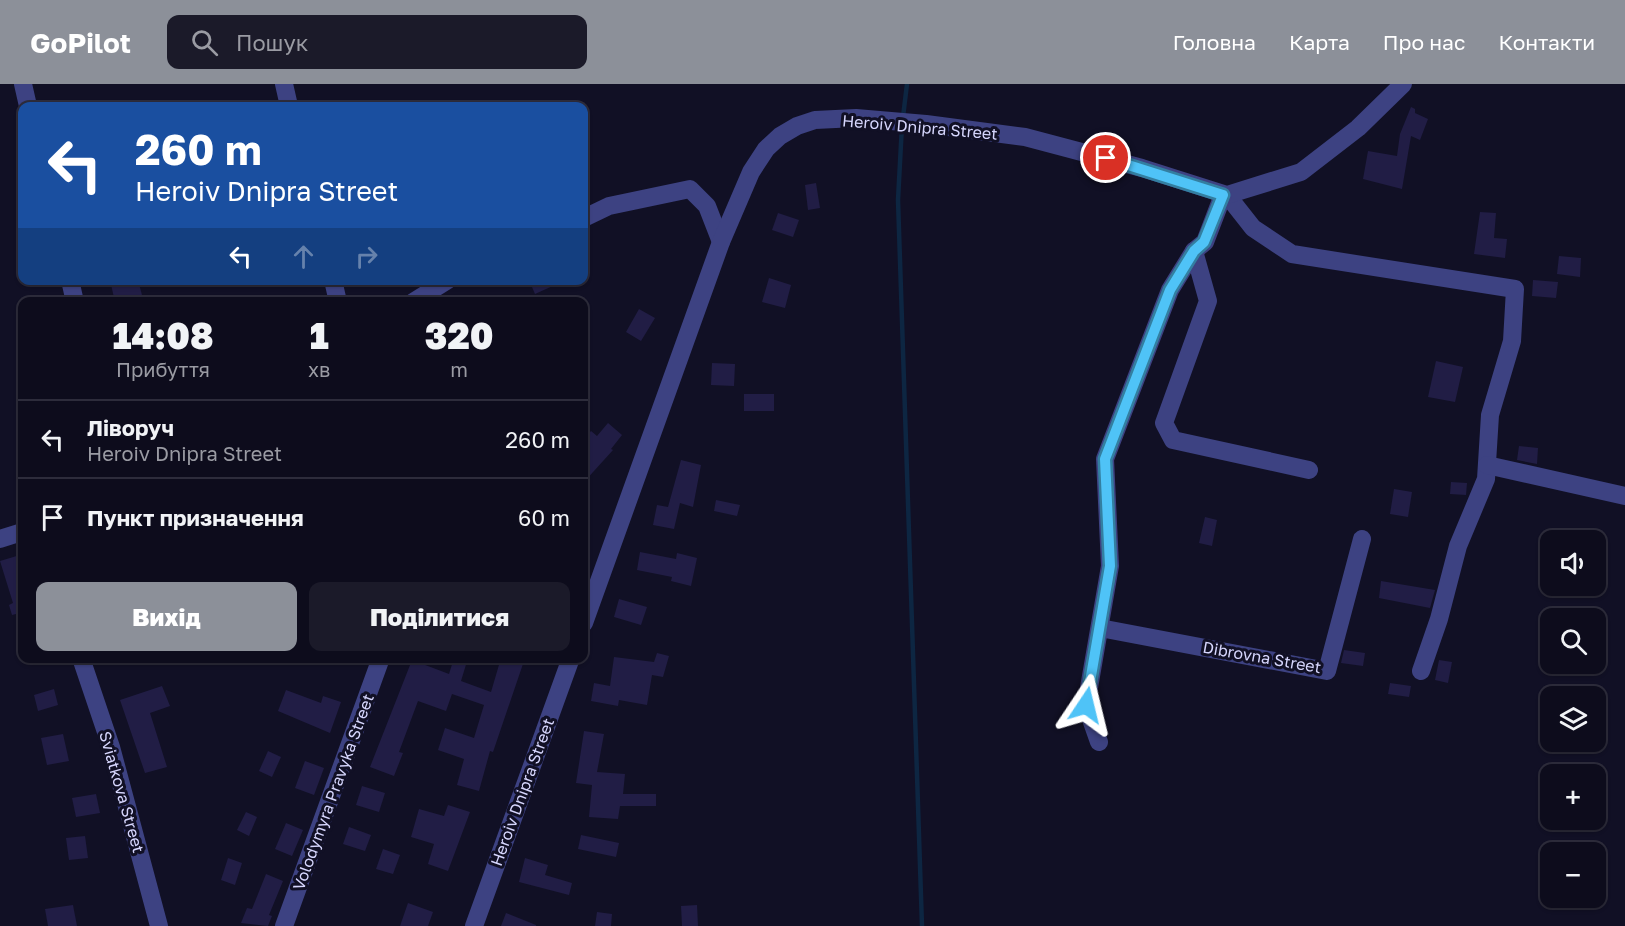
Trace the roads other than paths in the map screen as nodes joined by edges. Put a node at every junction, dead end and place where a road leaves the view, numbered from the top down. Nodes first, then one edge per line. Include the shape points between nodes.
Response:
1 (23, 84) edge
2 (284, 84) edge
3 (1403, 84) edge
4 (27, 102) edge
5 (289, 102) edge
6 (1225, 195) junction
7 (588, 216) edge
8 (721, 242) junction
9 (1194, 251) junction
10 (440, 285) edge
11 (420, 297) edge
12 (1487, 465) junction
13 (1309, 470) dead end
14 (1625, 496) edge
15 (18, 533) edge
16 (0, 539) edge
17 (1362, 539) dead end
18 (588, 612) edge
19 (1100, 628) junction
20 (83, 663) edge
21 (379, 663) edge
22 (569, 663) edge
23 (1421, 671) dead end
24 (1100, 742) dead end
25 (159, 926) edge
26 (284, 926) edge
27 (474, 926) edge

1 - 4 street
2 - 5 street
3 - 6 street via 1358,128 1301,172
6 - 8 street, Heroiv Dnipra Street via 1024,137 856,118 815,120 780,136 766,149 751,172
6 - 9 street via 1204,242
6 - 12 street via 1253,228 1292,254 1515,289 1512,341 1490,415
7 - 8 street via 609,206 690,189 707,206
8 - 18 street, Heroiv Dnipra Street
9 - 13 street via 1208,301 1164,423 1173,440
9 - 19 street via 1170,290 1105,459 1110,566
10 - 11 street
12 - 14 street
12 - 23 street via 1486,479 1458,546
15 - 16 street
17 - 19 street, Dibrovna Street via 1327,671
19 - 24 street via 1086,705
20 - 25 street, Sviatkova Street via 111,747
21 - 26 street, Volodymyra Pravyka Street
22 - 27 street, Heroiv Dnipra Street

